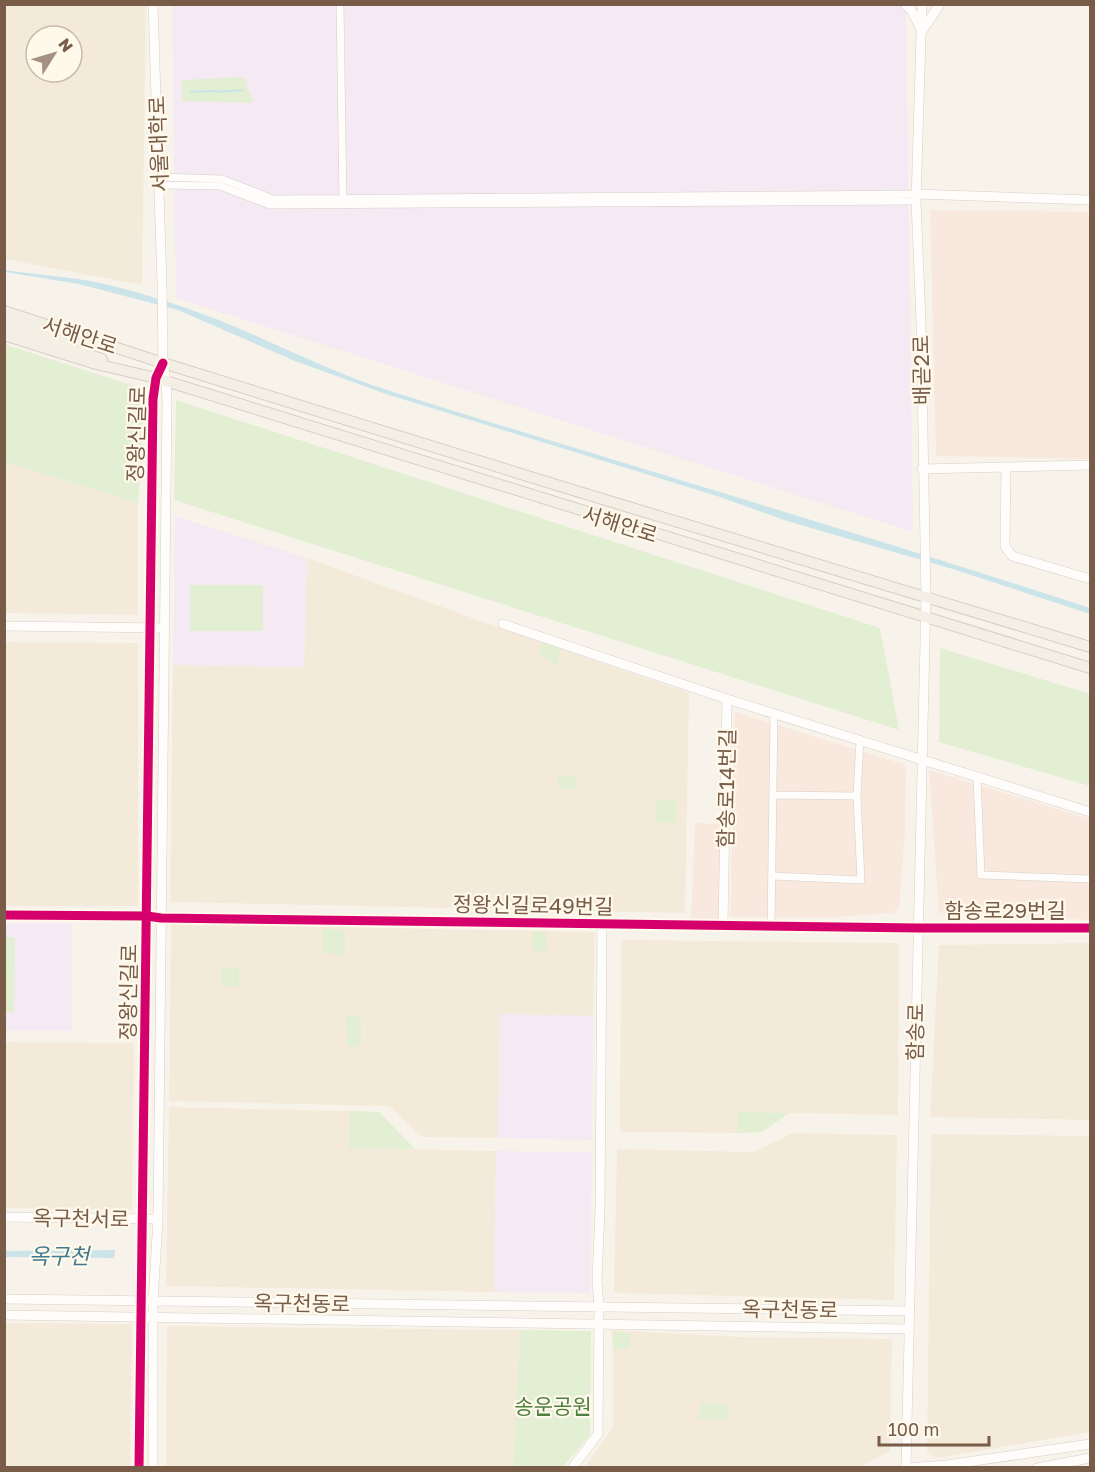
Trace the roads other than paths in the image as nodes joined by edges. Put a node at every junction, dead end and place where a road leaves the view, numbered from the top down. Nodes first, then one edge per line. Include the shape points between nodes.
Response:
1 (153, 4) edge
2 (340, 4) edge
3 (905, 4) edge
4 (922, 4) edge
5 (940, 4) edge
6 (922, 31) junction
7 (159, 181) junction
8 (916, 198) junction
9 (1090, 200) edge
10 (343, 201) junction
11 (4, 311) edge
12 (4, 319) edge
13 (4, 327) edge
14 (4, 335) edge
15 (54, 339) junction
16 (159, 362) junction
17 (157, 379) junction
18 (1090, 465) edge
19 (1006, 467) junction
20 (922, 469) junction
21 (1090, 579) edge
22 (926, 597) junction
23 (925, 618) junction
24 (503, 624) dead end
25 (4, 626) edge
26 (150, 627) junction
27 (165, 628) junction
28 (1090, 647) edge
29 (1090, 669) edge
30 (728, 699) junction
31 (774, 713) junction
32 (860, 740) junction
33 (921, 759) junction
34 (977, 777) junction
35 (773, 795) junction
36 (857, 796) junction
37 (1090, 812) edge
38 (772, 876) junction
39 (1090, 879) edge
40 (4, 915) edge
41 (147, 916) junction
42 (161, 918) junction
43 (602, 924) junction
44 (723, 926) junction
45 (771, 926) junction
46 (1090, 927) edge
47 (919, 928) junction
48 (4, 1217) edge
49 (158, 1219) junction
50 (142, 1220) junction
51 (4, 1299) edge
52 (141, 1301) junction
53 (153, 1301) junction
54 (598, 1307) junction
55 (909, 1311) junction
56 (4, 1315) edge
57 (140, 1317) junction
58 (153, 1317) junction
59 (598, 1323) junction
60 (908, 1329) junction
61 (1090, 1444) edge
62 (1090, 1458) edge
63 (139, 1467) edge
64 (153, 1467) edge
65 (572, 1467) edge
66 (906, 1467) edge
67 (1037, 1467) edge

1 - 7 street, 서울대학로
2 - 10 street
3 - 6 street
4 - 6 street, 배곧2로
5 - 6 street
6 - 8 street, 배곧2로
7 - 10 street via 220,186 270,205
7 - 16 street, 서울대학로
8 - 9 street
8 - 10 street
8 - 20 street, 배곧2로
11 - 16 main road, 서해안로
12 - 15 main road
13 - 15 main road
14 - 17 main road, 서해안로
15 - 16 main road, 서해안로
15 - 17 main road, 서해안로
16 - 17 street, 정왕신길로
16 - 22 main road, 서해안로
17 - 23 main road, 서해안로
17 - 26 street, 정왕신길로 via 153,399
17 - 27 street, 정왕신길로
18 - 19 street
19 - 20 street
19 - 21 street via 1005,546 1012,556
20 - 22 street, 배곧2로
22 - 23 street, 함송로
22 - 28 main road, 서해안로
23 - 29 main road, 서해안로
23 - 33 street, 함송로
24 - 30 street
25 - 26 street
26 - 27 street
26 - 41 street, 정왕신길로
27 - 42 street, 정왕신길로
30 - 31 street, 함송로14번길
30 - 44 street, 함송로14번길
31 - 32 street, 함송로14번길
31 - 35 street
32 - 33 street, 함송로14번길
32 - 36 street
33 - 34 street, 함송로14번길
33 - 47 street, 함송로
34 - 37 street, 함송로14번길
34 - 39 street via 981,875
35 - 36 street
35 - 38 street
36 - 38 street via 861,880
38 - 45 street
40 - 41 street, 정왕신길로49번길
41 - 42 street, 정왕신길로49번길
41 - 50 street, 정왕신길로
42 - 43 street, 정왕신길로49번길
42 - 49 street, 정왕신길로
43 - 44 street, 정왕신길로49번길
43 - 54 street
44 - 45 street, 정왕신길로49번길
45 - 47 street, 정왕신길로49번길
46 - 47 street, 함송로29번길
47 - 55 street, 함송로
48 - 50 street, 옥구천서로
49 - 50 street, 옥구천서로
49 - 53 street, 정왕신길로
50 - 52 street, 정왕신길로
51 - 52 street, 옥구천동로
52 - 53 street, 옥구천동로
52 - 57 street, 정왕신길로
53 - 54 street, 옥구천동로
53 - 58 street, 정왕신길로
54 - 55 street, 옥구천동로
54 - 59 street
55 - 60 street, 함송로
56 - 57 street, 옥구천동로
57 - 58 street, 옥구천동로
57 - 63 street, 정왕신길로
58 - 59 street, 옥구천동로
58 - 64 street, 정왕신길로
59 - 60 street, 옥구천동로
59 - 65 street via 598,1434
60 - 66 street, 함송로
61 - 66 street via 947,1465
62 - 67 street

